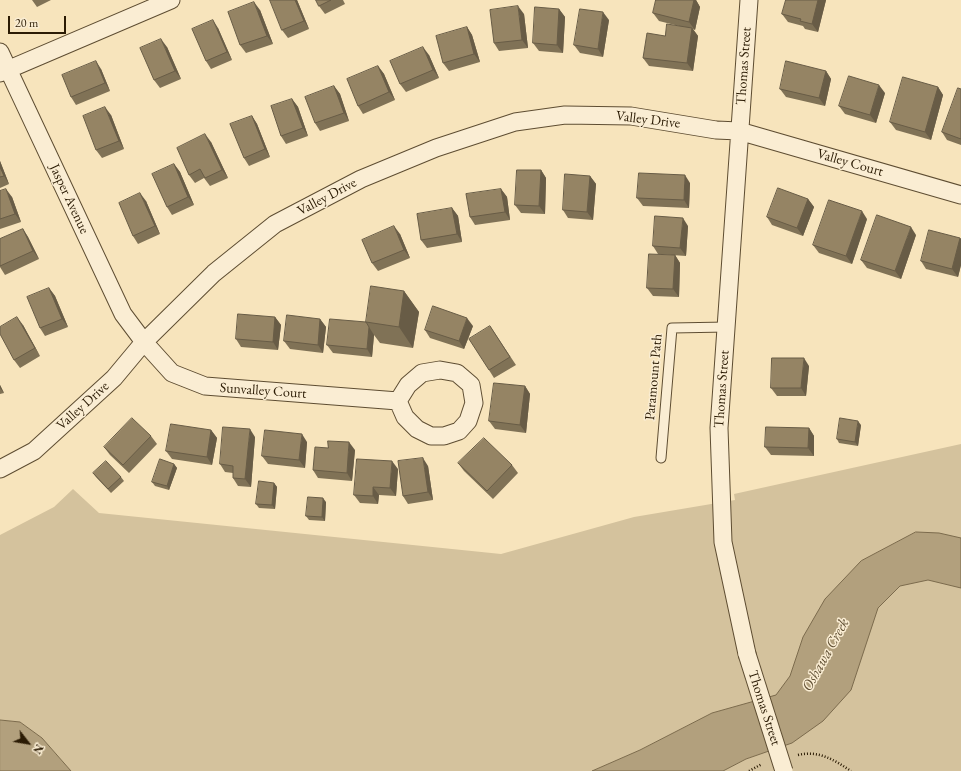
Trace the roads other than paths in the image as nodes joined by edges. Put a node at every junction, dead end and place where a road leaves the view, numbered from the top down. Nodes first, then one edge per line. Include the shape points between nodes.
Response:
1 (171, 0) edge
2 (749, 0) edge
3 (0, 52) edge
4 (4, 72) edge
5 (739, 131) junction
6 (961, 195) edge
7 (727, 327) junction
8 (144, 342) junction
9 (398, 401) junction
10 (661, 458) dead end
11 (0, 469) edge
12 (784, 771) edge

1 - 4 street
2 - 5 street, Thomas Street
3 - 4 street, Jasper Avenue
4 - 8 street, Jasper Avenue via 123,314
5 - 6 street, Valley Court
5 - 7 street, Thomas Street
5 - 8 street, Valley Drive via 716,130 631,116 565,115 515,122 436,148 361,179 275,224 214,273
7 - 10 lane, Paramount Path via 672,328
7 - 12 street, Thomas Street, bridge via 719,428 723,542 746,654
8 - 9 street, Sunvalley Court via 172,373 205,386
8 - 11 street, Valley Drive via 114,378 34,451
9 - 9 street via 405,417 417,429 431,436 444,436 459,431 468,421 474,403 470,385 457,373 440,370 422,373 408,385

